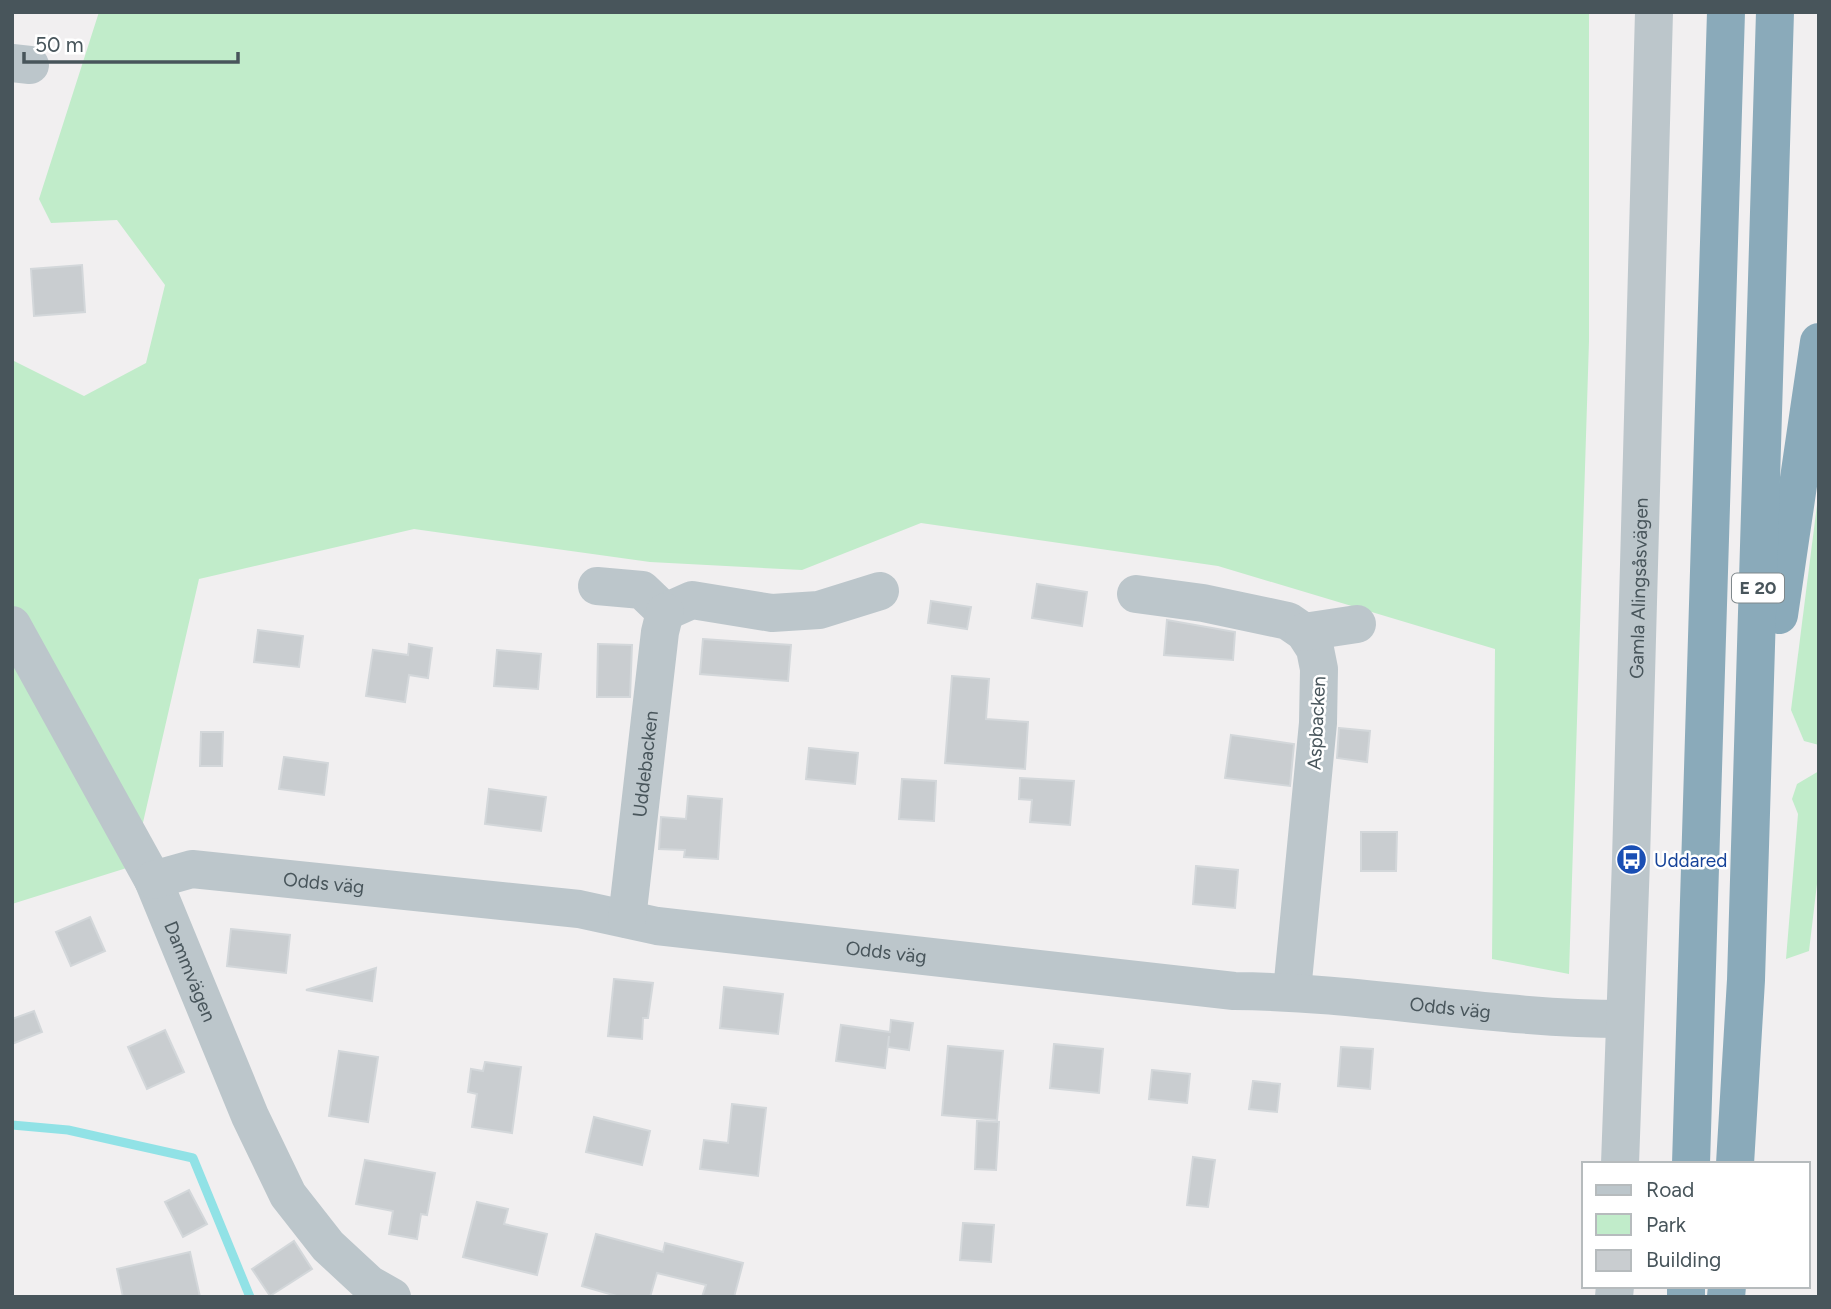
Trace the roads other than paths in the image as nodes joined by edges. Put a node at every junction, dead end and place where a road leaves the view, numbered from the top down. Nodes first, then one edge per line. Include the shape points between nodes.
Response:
1 (1654, 12) edge
2 (1726, 12) edge
3 (1775, 12) edge
4 (1819, 342) edge
5 (597, 586) dead end
6 (880, 590) dead end
7 (1136, 594) dead end
8 (665, 612) junction
9 (1357, 624) dead end
10 (12, 625) edge
11 (1304, 632) junction
12 (153, 880) junction
13 (627, 919) junction
14 (1746, 980) junction
15 (1292, 991) junction
16 (1624, 1019) junction
17 (1620, 1162) edge
18 (1691, 1162) edge
19 (1735, 1162) edge
20 (392, 1297) edge

1 - 16 street, Gamla Alingsåsvägen
2 - 18 highway, E 20
3 - 14 highway, E 20
4 - 14 highway via 1777,632
5 - 8 street via 642,590
6 - 8 street via 819,610 772,613 692,600
7 - 11 street via 1267,616 1288,621
8 - 13 street, Uddebacken
9 - 11 street
10 - 12 street, Dammvägen
11 - 15 street, Aspbacken via 1315,649 1319,669 1318,723
12 - 13 street, Odds väg via 192,869 566,907
12 - 20 street, Dammvägen via 250,1116 288,1195 328,1246 369,1284
13 - 15 street, Odds väg via 1234,991
14 - 19 highway, E 20
15 - 16 street, Odds väg via 1556,1018
16 - 17 street, Gamla Alingsåsvägen

